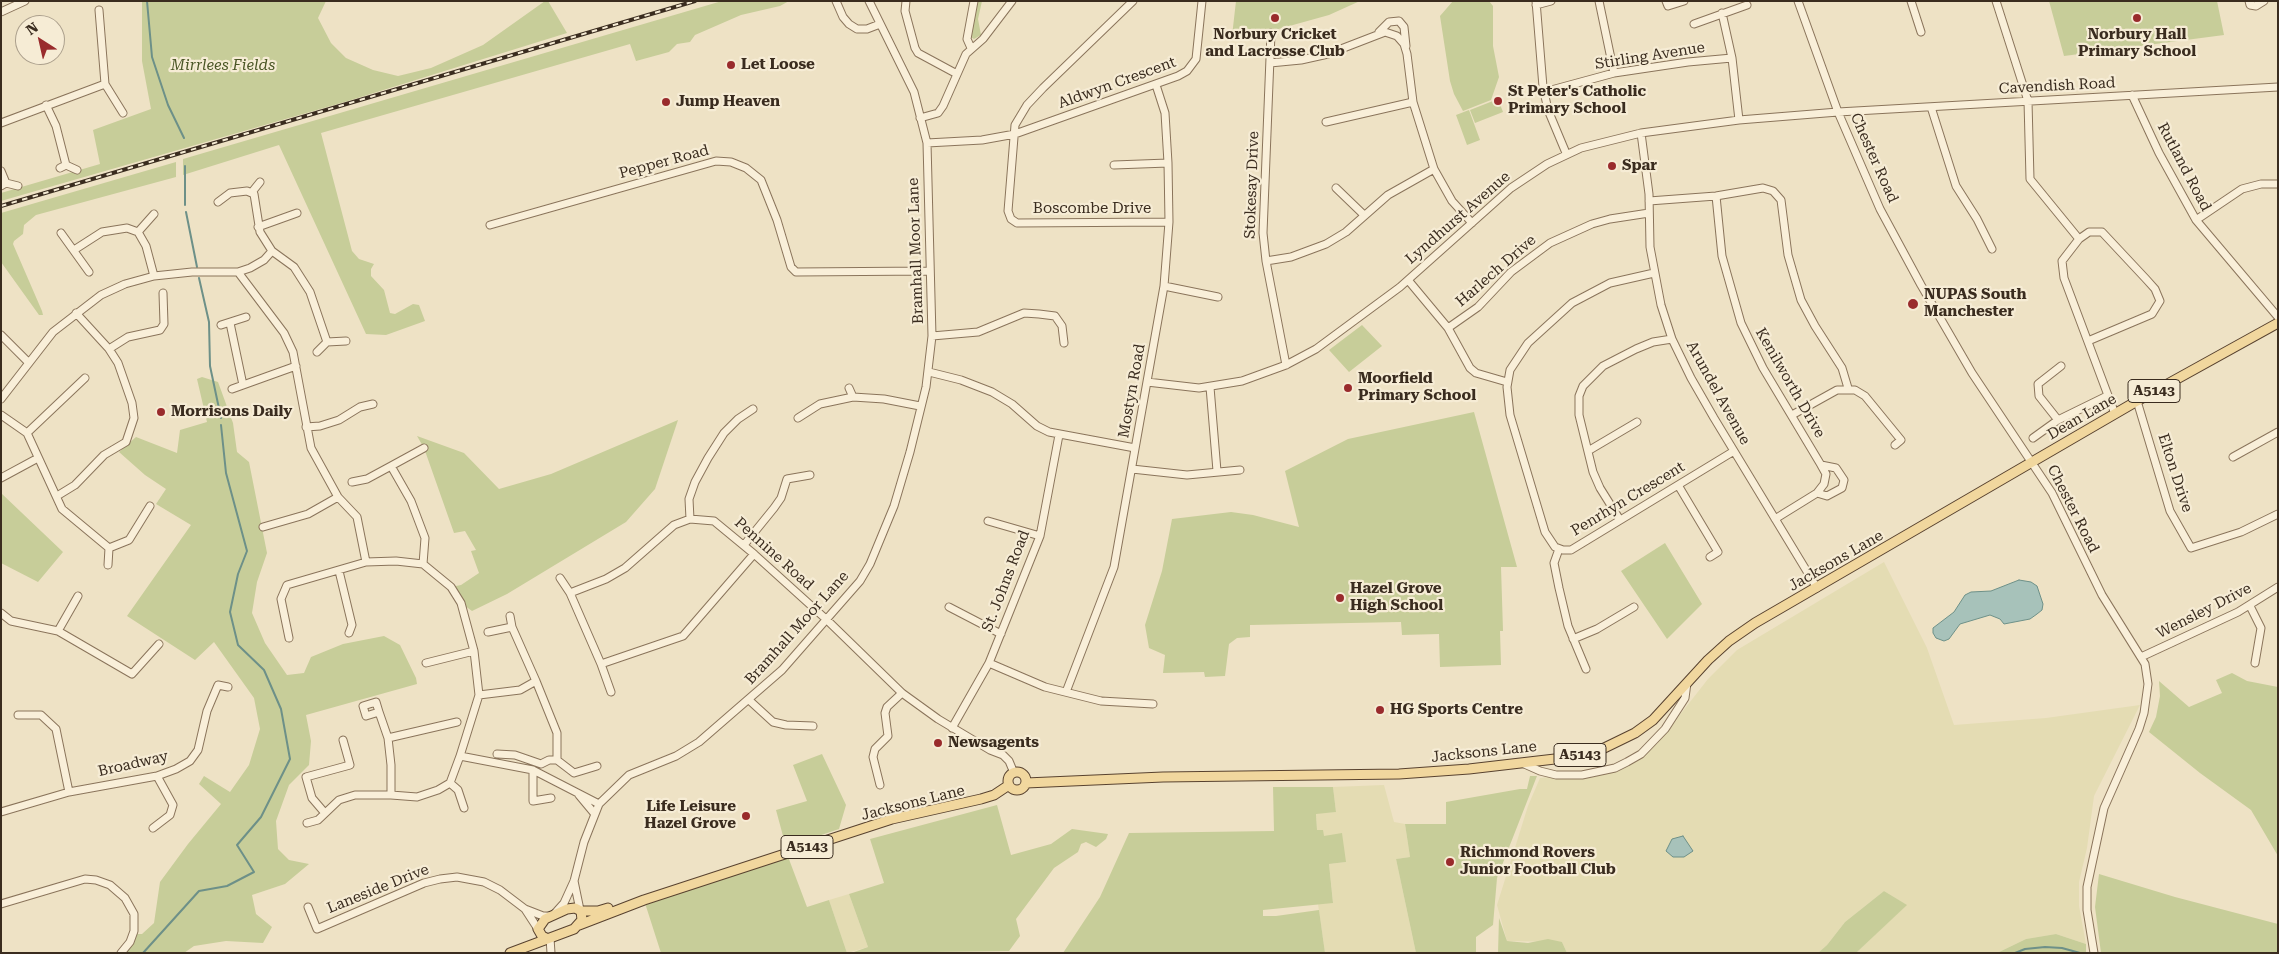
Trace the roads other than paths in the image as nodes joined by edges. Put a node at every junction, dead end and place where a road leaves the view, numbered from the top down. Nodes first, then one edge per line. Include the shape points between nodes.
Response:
1 (25, 1) edge
2 (836, 1) edge
3 (869, 1) edge
4 (906, 1) edge
5 (974, 1) edge
6 (1012, 1) edge
7 (1133, 1) edge
8 (1202, 1) edge
9 (1550, 1) edge
10 (1599, 1) edge
11 (1684, 1) edge
12 (1798, 1) edge
13 (1911, 1) edge
14 (1996, 1) edge
15 (2249, 1) edge
16 (2264, 1) edge
17 (1536, 3) edge
18 (1667, 3) edge
19 (1747, 4) dead end
20 (1660, 8) dead end
21 (99, 10) dead end
22 (1, 12) edge
23 (1722, 13) junction
24 (880, 24) junction
25 (1694, 24) dead end
26 (1921, 32) dead end
27 (1271, 33) dead end
28 (1377, 34) junction
29 (972, 48) junction
30 (1407, 54) junction
31 (1732, 58) junction
32 (1270, 62) junction
33 (1614, 73) junction
34 (957, 74) junction
35 (106, 84) junction
36 (1156, 85) junction
37 (2278, 87) edge
38 (1544, 92) junction
39 (2132, 96) junction
40 (2028, 101) junction
41 (1413, 102) junction
42 (46, 105) junction
43 (1931, 107) junction
44 (1838, 112) junction
45 (123, 113) dead end
46 (920, 118) junction
47 (1739, 120) junction
48 (1, 122) edge
49 (1326, 122) dead end
50 (1641, 133) junction
51 (1015, 134) junction
52 (926, 143) junction
53 (1566, 153) junction
54 (1168, 163) junction
55 (1114, 165) dead end
56 (1434, 169) junction
57 (77, 170) dead end
58 (1, 171) edge
59 (260, 182) dead end
60 (2278, 184) edge
61 (4, 185) edge
62 (18, 186) dead end
63 (1336, 188) dead end
64 (252, 192) junction
65 (1716, 196) junction
66 (1648, 201) junction
67 (218, 202) dead end
68 (297, 213) dead end
69 (1648, 213) junction
70 (154, 214) dead end
71 (1364, 215) junction
72 (2196, 220) junction
73 (1169, 222) junction
74 (1472, 223) junction
75 (490, 225) dead end
76 (258, 227) junction
77 (138, 232) junction
78 (61, 233) dead end
79 (2079, 239) junction
80 (74, 250) junction
81 (1992, 250) dead end
82 (272, 251) junction
83 (1266, 261) junction
84 (930, 271) junction
85 (89, 272) dead end
86 (238, 272) junction
87 (1654, 273) junction
88 (154, 276) junction
89 (1408, 280) junction
90 (1164, 286) junction
91 (163, 293) dead end
92 (1218, 297) dead end
93 (76, 313) junction
94 (246, 317) dead end
95 (2278, 317) edge
96 (230, 323) junction
97 (2278, 323) edge
98 (221, 325) dead end
99 (1448, 328) junction
100 (1, 335) edge
101 (932, 336) junction
102 (1672, 338) junction
103 (346, 341) dead end
104 (2088, 341) junction
105 (327, 342) junction
106 (1064, 343) dead end
107 (109, 349) junction
108 (317, 352) dead end
109 (29, 363) junction
110 (1286, 365) junction
111 (296, 366) junction
112 (2062, 366) dead end
113 (929, 372) junction
114 (85, 378) dead end
115 (1147, 382) junction
116 (1507, 382) junction
117 (243, 384) junction
118 (1210, 387) junction
119 (849, 388) dead end
120 (1848, 388) junction
121 (232, 389) dead end
122 (2108, 396) junction
123 (853, 397) junction
124 (1, 399) edge
125 (2137, 400) junction
126 (373, 404) dead end
127 (920, 406) junction
128 (754, 409) dead end
129 (2115, 414) junction
130 (1, 415) edge
131 (1792, 415) junction
132 (798, 418) dead end
133 (2058, 420) junction
134 (1638, 422) dead end
135 (306, 428) junction
136 (27, 432) junction
137 (2278, 432) edge
138 (1059, 435) junction
139 (2033, 438) dead end
140 (1901, 440) dead end
141 (424, 448) dead end
142 (1135, 448) junction
143 (1588, 451) junction
144 (1734, 451) junction
145 (2233, 457) dead end
146 (38, 458) junction
147 (2032, 461) junction
148 (1822, 465) junction
149 (391, 466) junction
150 (1132, 469) junction
151 (1240, 470) dead end
152 (1217, 471) junction
153 (810, 475) dead end
154 (1, 478) edge
155 (352, 482) dead end
156 (1678, 485) junction
157 (1817, 493) junction
158 (57, 496) junction
159 (338, 497) junction
160 (150, 506) dead end
161 (2278, 514) edge
162 (690, 519) junction
163 (1775, 519) junction
164 (1620, 520) junction
165 (988, 521) dead end
166 (263, 527) dead end
167 (1040, 536) junction
168 (744, 545) junction
169 (109, 548) junction
170 (1559, 549) junction
171 (754, 554) junction
172 (1710, 557) dead end
173 (366, 562) junction
174 (423, 564) junction
175 (108, 565) dead end
176 (339, 570) junction
177 (560, 578) dead end
178 (2278, 587) edge
179 (1817, 588) junction
180 (570, 593) junction
181 (78, 596) dead end
182 (2250, 606) junction
183 (949, 607) dead end
184 (1634, 607) dead end
185 (1, 614) edge
186 (510, 616) dead end
187 (827, 620) junction
188 (512, 627) junction
189 (58, 631) junction
190 (488, 632) dead end
191 (348, 633) dead end
192 (1001, 634) junction
193 (289, 638) dead end
194 (1573, 639) junction
195 (159, 644) dead end
196 (474, 651) junction
197 (2141, 657) junction
198 (988, 663) junction
199 (2255, 663) dead end
200 (426, 664) dead end
201 (601, 664) junction
202 (1586, 669) dead end
203 (536, 682) junction
204 (1687, 683) junction
205 (228, 687) dead end
206 (611, 692) dead end
207 (902, 692) junction
208 (1066, 692) junction
209 (479, 695) junction
210 (749, 700) junction
211 (1153, 704) dead end
212 (379, 712) dead end
213 (18, 714) dead end
214 (457, 722) dead end
215 (813, 726) dead end
216 (952, 728) junction
217 (388, 738) junction
218 (343, 740) dead end
219 (497, 754) dead end
220 (460, 756) junction
221 (557, 760) junction
222 (1522, 763) junction
223 (597, 766) dead end
224 (533, 770) junction
225 (1014, 773) junction
226 (157, 776) junction
227 (450, 783) junction
228 (1026, 783) junction
229 (880, 785) dead end
230 (1009, 785) junction
231 (69, 792) junction
232 (577, 793) junction
233 (390, 795) junction
234 (551, 798) dead end
235 (599, 804) junction
236 (464, 808) dead end
237 (1, 812) edge
238 (324, 812) junction
239 (594, 813) junction
240 (307, 823) dead end
241 (153, 828) dead end
242 (574, 881) junction
243 (650, 898) junction
244 (1, 904) edge
245 (308, 907) dead end
246 (525, 909) junction
247 (580, 910) junction
248 (553, 915) junction
249 (579, 925) junction
250 (538, 930) junction
251 (548, 938) junction
252 (520, 948) junction
253 (121, 953) edge
254 (510, 953) edge
255 (552, 953) edge
256 (2094, 953) edge

1 - 22 street
2 - 24 street via 843,17 858,29
3 - 24 street, Bramhall Moor Lane
4 - 34 street via 905,11 918,53
5 - 29 street via 967,39
6 - 29 street via 983,39
7 - 51 street, Aldwyn Crescent via 1028,105 1015,125
8 - 36 street, Aldwyn Crescent via 1196,59 1186,71
9 - 17 street
10 - 33 street
11 - 18 street
12 - 44 street, Chester Road
13 - 26 street
14 - 40 street
15 - 16 street via 2250,5 2256,6
17 - 38 street
18 - 20 street
19 - 23 street
21 - 35 street
23 - 25 street
23 - 31 street
24 - 46 street, Bramhall Moor Lane via 914,92
27 - 32 street, Stokesay Drive
28 - 30 street via 1385,32 1397,36
28 - 30 street via 1389,22 1399,21 1404,27
28 - 32 street via 1319,56
29 - 34 street
30 - 41 street
31 - 33 street, Stirling Avenue
31 - 47 street
32 - 83 street, Stokesay Drive via 1262,234
33 - 38 street, Stirling Avenue
34 - 46 street via 938,113
35 - 42 street
35 - 45 street
36 - 51 street, Aldwyn Crescent
36 - 54 street, Mostyn Road via 1164,113
37 - 39 street, Cavendish Road
38 - 53 street
39 - 40 street, Cavendish Road
39 - 72 street, Rutland Road
40 - 43 street, Cavendish Road
40 - 79 street via 2030,179
41 - 49 street
41 - 56 street
42 - 48 street
42 - 57 street via 56,126 63,166
43 - 44 street, Cavendish Road
43 - 81 street via 1956,186
44 - 47 street, Lyndhurst Avenue
44 - 147 street, Chester Road via 1880,209 1921,285 1972,373
46 - 52 street, Bramhall Moor Lane
47 - 50 street, Lyndhurst Avenue
50 - 53 street, Lyndhurst Avenue
50 - 66 street, Arundel Avenue
51 - 52 street, Aldwyn Crescent via 982,140
51 - 73 street, Boscombe Drive via 1008,211 1011,219 1018,223
52 - 84 street, Bramhall Moor Lane
53 - 74 street, Lyndhurst Avenue via 1511,188
54 - 55 street
54 - 73 street, Mostyn Road
56 - 71 street via 1388,195
56 - 74 street via 1452,200
58 - 61 street
59 - 64 street
60 - 72 street via 2242,189
61 - 62 street
63 - 71 street
64 - 67 street via 230,193
64 - 76 street via 256,197
65 - 66 street
65 - 120 street via 1763,188 1773,191 1781,200 1788,255 1801,300 1842,368
65 - 131 street, Kenilworth Drive via 1722,256 1741,323 1763,368
66 - 69 street, Arundel Avenue
68 - 76 street
69 - 87 street, Arundel Avenue
69 - 99 street, Harlech Drive via 1592,224 1550,243 1511,272 1478,307
70 - 77 street
71 - 83 street via 1346,232 1326,244 1291,257
72 - 95 street, Rutland Road
73 - 90 street, Mostyn Road
74 - 89 street, Lyndhurst Avenue
75 - 84 street, Pepper Road via 716,161 731,162 762,180 791,267 796,272
76 - 82 street
77 - 80 street via 127,228 102,232
77 - 88 street via 146,246
78 - 80 street
79 - 104 street via 2062,261 2064,278
79 - 104 street via 2089,232 2102,232 2155,289 2160,301 2152,314
80 - 85 street
82 - 86 street via 264,260
82 - 105 street via 294,267 310,292
83 - 110 street, Stokesay Drive
84 - 101 street, Bramhall Moor Lane
86 - 88 street
86 - 111 street via 284,333
87 - 102 street, Arundel Avenue
87 - 116 street via 1610,283 1572,303 1528,343 1510,370
88 - 93 street via 101,295
89 - 99 street
89 - 110 street, Lyndhurst Avenue via 1316,349
90 - 92 street
90 - 115 street, Mostyn Road
91 - 107 street via 164,324 160,330 128,337
93 - 107 street
93 - 109 street via 53,332
94 - 96 street
96 - 98 street
96 - 117 street
97 - 125 main road, Dean Lane / A5143
99 - 116 street via 1470,368 1476,373
100 - 109 street
101 - 106 street via 978,332 1024,313 1055,316 1062,326
101 - 113 street, Bramhall Moor Lane
102 - 143 street via 1615,359 1592,375 1583,386 1579,396 1579,415
102 - 144 street, Arundel Avenue via 1691,378
103 - 105 street
104 - 122 street
105 - 108 street
107 - 158 street via 118,363 132,403 134,418 130,434 126,442 104,455 76,485
109 - 124 street
110 - 118 street, Lyndhurst Avenue via 1242,381
111 - 117 street
111 - 135 street
112 - 133 street via 2038,384 2039,396
113 - 127 street, Bramhall Moor Lane
113 - 138 street via 992,392 1037,426
114 - 136 street
115 - 118 street, Lyndhurst Avenue
115 - 142 street, Mostyn Road
116 - 170 street, Penrhyn Crescent via 1510,415 1544,532
117 - 121 street
118 - 152 street
119 - 123 street
120 - 131 street via 1836,390
120 - 140 street via 1865,396
122 - 129 street
122 - 133 street
123 - 127 street via 884,398
123 - 132 street via 820,404
125 - 129 main road, Dean Lane / A5143
125 - 161 street, Elton Drive via 2170,511 2191,548 2241,532
126 - 135 street via 360,407 339,420
127 - 187 street, Bramhall Moor Lane via 897,497 870,564
128 - 162 street via 738,418 708,458 695,482 690,499
129 - 147 main road, Dean Lane / A5143
130 - 136 street
131 - 148 street, Kenilworth Drive
133 - 139 street
134 - 143 street
135 - 159 street via 311,448
136 - 146 street
137 - 145 street
138 - 142 street
138 - 167 street, St. Johns Road
141 - 149 street
142 - 150 street, Mostyn Road
143 - 164 street via 1600,488
144 - 156 street, Penrhyn Crescent
144 - 163 street, Arundel Avenue
146 - 154 street
146 - 158 street
147 - 179 main road, Jacksons Lane / A5143
147 - 197 street, Chester Road via 2052,493 2102,595
148 - 157 street via 1826,474
148 - 157 street, Kenilworth Drive via 1836,468 1844,485 1827,496
149 - 155 street via 367,479
149 - 174 street via 411,501 425,538
150 - 152 street via 1187,475
150 - 208 street, Mostyn Road via 1114,567
151 - 152 street
153 - 168 street via 787,479 781,498
156 - 164 street, Penrhyn Crescent
156 - 172 street via 1718,552
157 - 163 street, Kenilworth Drive
158 - 169 street via 62,509
159 - 166 street via 308,514
159 - 173 street via 356,517
160 - 169 street via 129,540
162 - 168 street, Pennine Road via 714,522
162 - 180 street via 674,525 658,541 606,579
163 - 179 street, Arundel Avenue
164 - 170 street, Penrhyn Crescent via 1571,550
165 - 167 street
167 - 192 street, St. Johns Road
168 - 171 street, Pennine Road
169 - 175 street
170 - 194 street via 1554,563
171 - 187 street, Pennine Road
171 - 201 street via 683,636
173 - 174 street
173 - 176 street
174 - 196 street via 451,587 461,604
176 - 191 street via 352,625
176 - 193 street via 287,585 281,599
177 - 180 street
178 - 182 street, Wensley Drive
179 - 204 main road, Jacksons Lane / A5143 via 1728,641
180 - 201 street
181 - 189 street
182 - 197 street, Wensley Drive
182 - 199 street via 2261,628
183 - 192 street
184 - 194 street
185 - 189 street via 11,621
186 - 188 street
187 - 207 street, Pennine Road
187 - 210 street, Bramhall Moor Lane via 782,670
188 - 190 street
188 - 203 street
189 - 195 street via 132,674
192 - 198 street, St. Johns Road
194 - 202 street
196 - 200 street
196 - 209 street
197 - 256 street, Chester Road via 2148,684 2144,713 2104,808 2087,887 2086,910
198 - 208 street via 1045,687
198 - 216 street, St. Johns Road
201 - 206 street
203 - 209 street via 520,690
203 - 221 street via 557,733
204 - 222 main road, Jacksons Lane / A5143 via 1652,720 1617,743 1596,752
204 - 222 street via 1685,698 1665,729 1648,748 1627,762 1602,771 1573,775 1556,775
205 - 226 street, Broadway via 218,685 198,750 190,761
207 - 216 street, Pennine Road
207 - 229 street via 885,713 888,736 875,749 873,757
208 - 211 street via 1101,701
209 - 220 street
210 - 215 street via 773,722
210 - 235 street, Bramhall Moor Lane via 683,752 629,775
212 - 217 street
213 - 231 street via 41,715 56,729
214 - 217 street
216 - 225 street, Pennine Road via 1004,755
217 - 233 street
218 - 238 street via 350,765 306,777 312,798
219 - 221 street via 515,755 541,764
220 - 224 street
220 - 227 street
221 - 223 street via 574,773
222 - 228 main road, Jacksons Lane / A5143 via 1399,774 1163,777
224 - 232 street
224 - 234 street via 533,801
225 - 228 main road via 1024,775
225 - 230 main road
226 - 231 street, Broadway
226 - 241 street via 173,805 170,815
227 - 233 street via 417,797
227 - 236 street via 458,790
228 - 230 main road, Jacksons Lane / A5143 via 1018,790
230 - 243 main road, Jacksons Lane / A5143 via 994,795 892,819
231 - 237 street, Broadway
232 - 235 street
232 - 239 street
233 - 238 street via 355,795 339,800
235 - 239 street, Bramhall Moor Lane
238 - 240 street via 318,820
239 - 242 street, Bramhall Moor Lane
242 - 247 street, Bramhall Moor Lane
242 - 248 street, Bramhall Moor Lane via 564,903
243 - 247 main road, Jacksons Lane / A5143 via 598,911
243 - 249 main road, Jacksons Lane / A5143
244 - 253 street via 85,879 110,885 125,898 134,914 134,932
245 - 246 street, Laneside Drive via 317,929 424,883 457,877 484,882
246 - 248 street, Laneside Drive via 543,916
246 - 250 street, Laneside Drive
247 - 248 main road, Jacksons Lane via 567,908
247 - 249 main road via 582,920
248 - 250 main road via 540,924
249 - 251 main road, Jacksons Lane
250 - 251 main road
250 - 252 main road
251 - 252 main road, Jacksons Lane
251 - 255 street
252 - 254 main road

